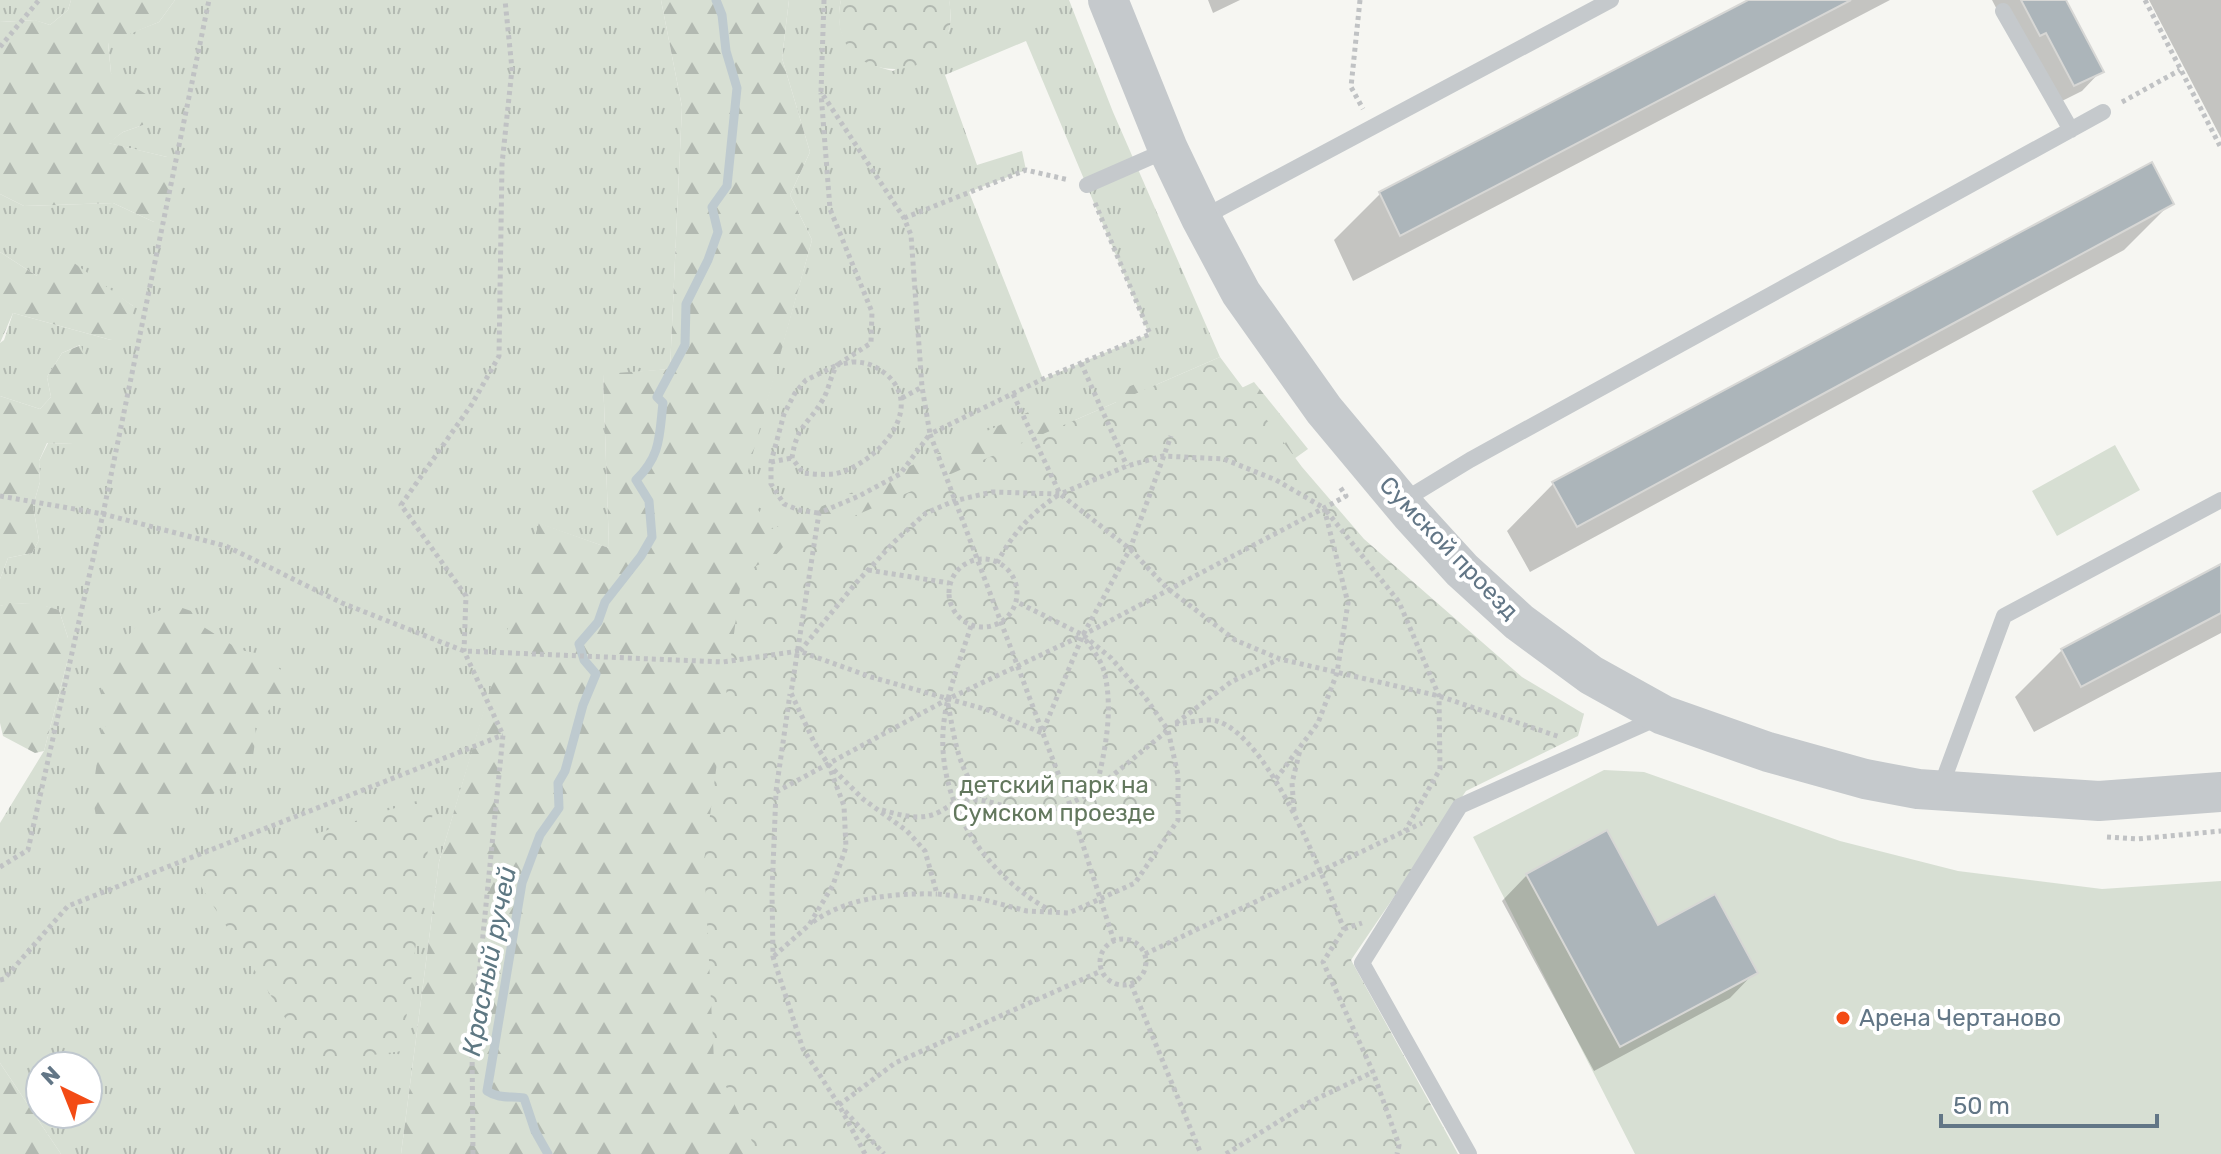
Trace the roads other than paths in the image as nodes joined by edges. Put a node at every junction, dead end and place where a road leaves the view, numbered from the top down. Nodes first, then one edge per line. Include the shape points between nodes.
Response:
1 (1108, 0) edge
2 (1611, 0) edge
3 (2003, 11) dead end
4 (2103, 112) road end
5 (2071, 130) junction
6 (1168, 149) junction
7 (1087, 185) road end
8 (1201, 218) junction
9 (2221, 500) edge
10 (1401, 502) junction
11 (1663, 715) junction
12 (1939, 790) junction
13 (2221, 792) edge
14 (1469, 1154) edge

1 - 6 street, Сумской проезд
2 - 8 lane
3 - 5 lane
4 - 5 lane
5 - 10 lane
6 - 7 lane
6 - 8 street, Сумской проезд
8 - 10 street, Сумской проезд via 1250,306 1324,410
9 - 12 lane via 2004,616
10 - 11 street, Сумской проезд via 1462,570 1519,622 1591,675
11 - 12 street, Сумской проезд via 1865,779
11 - 14 lane via 1460,806 1362,963
12 - 13 street, Сумской проезд via 2099,801

